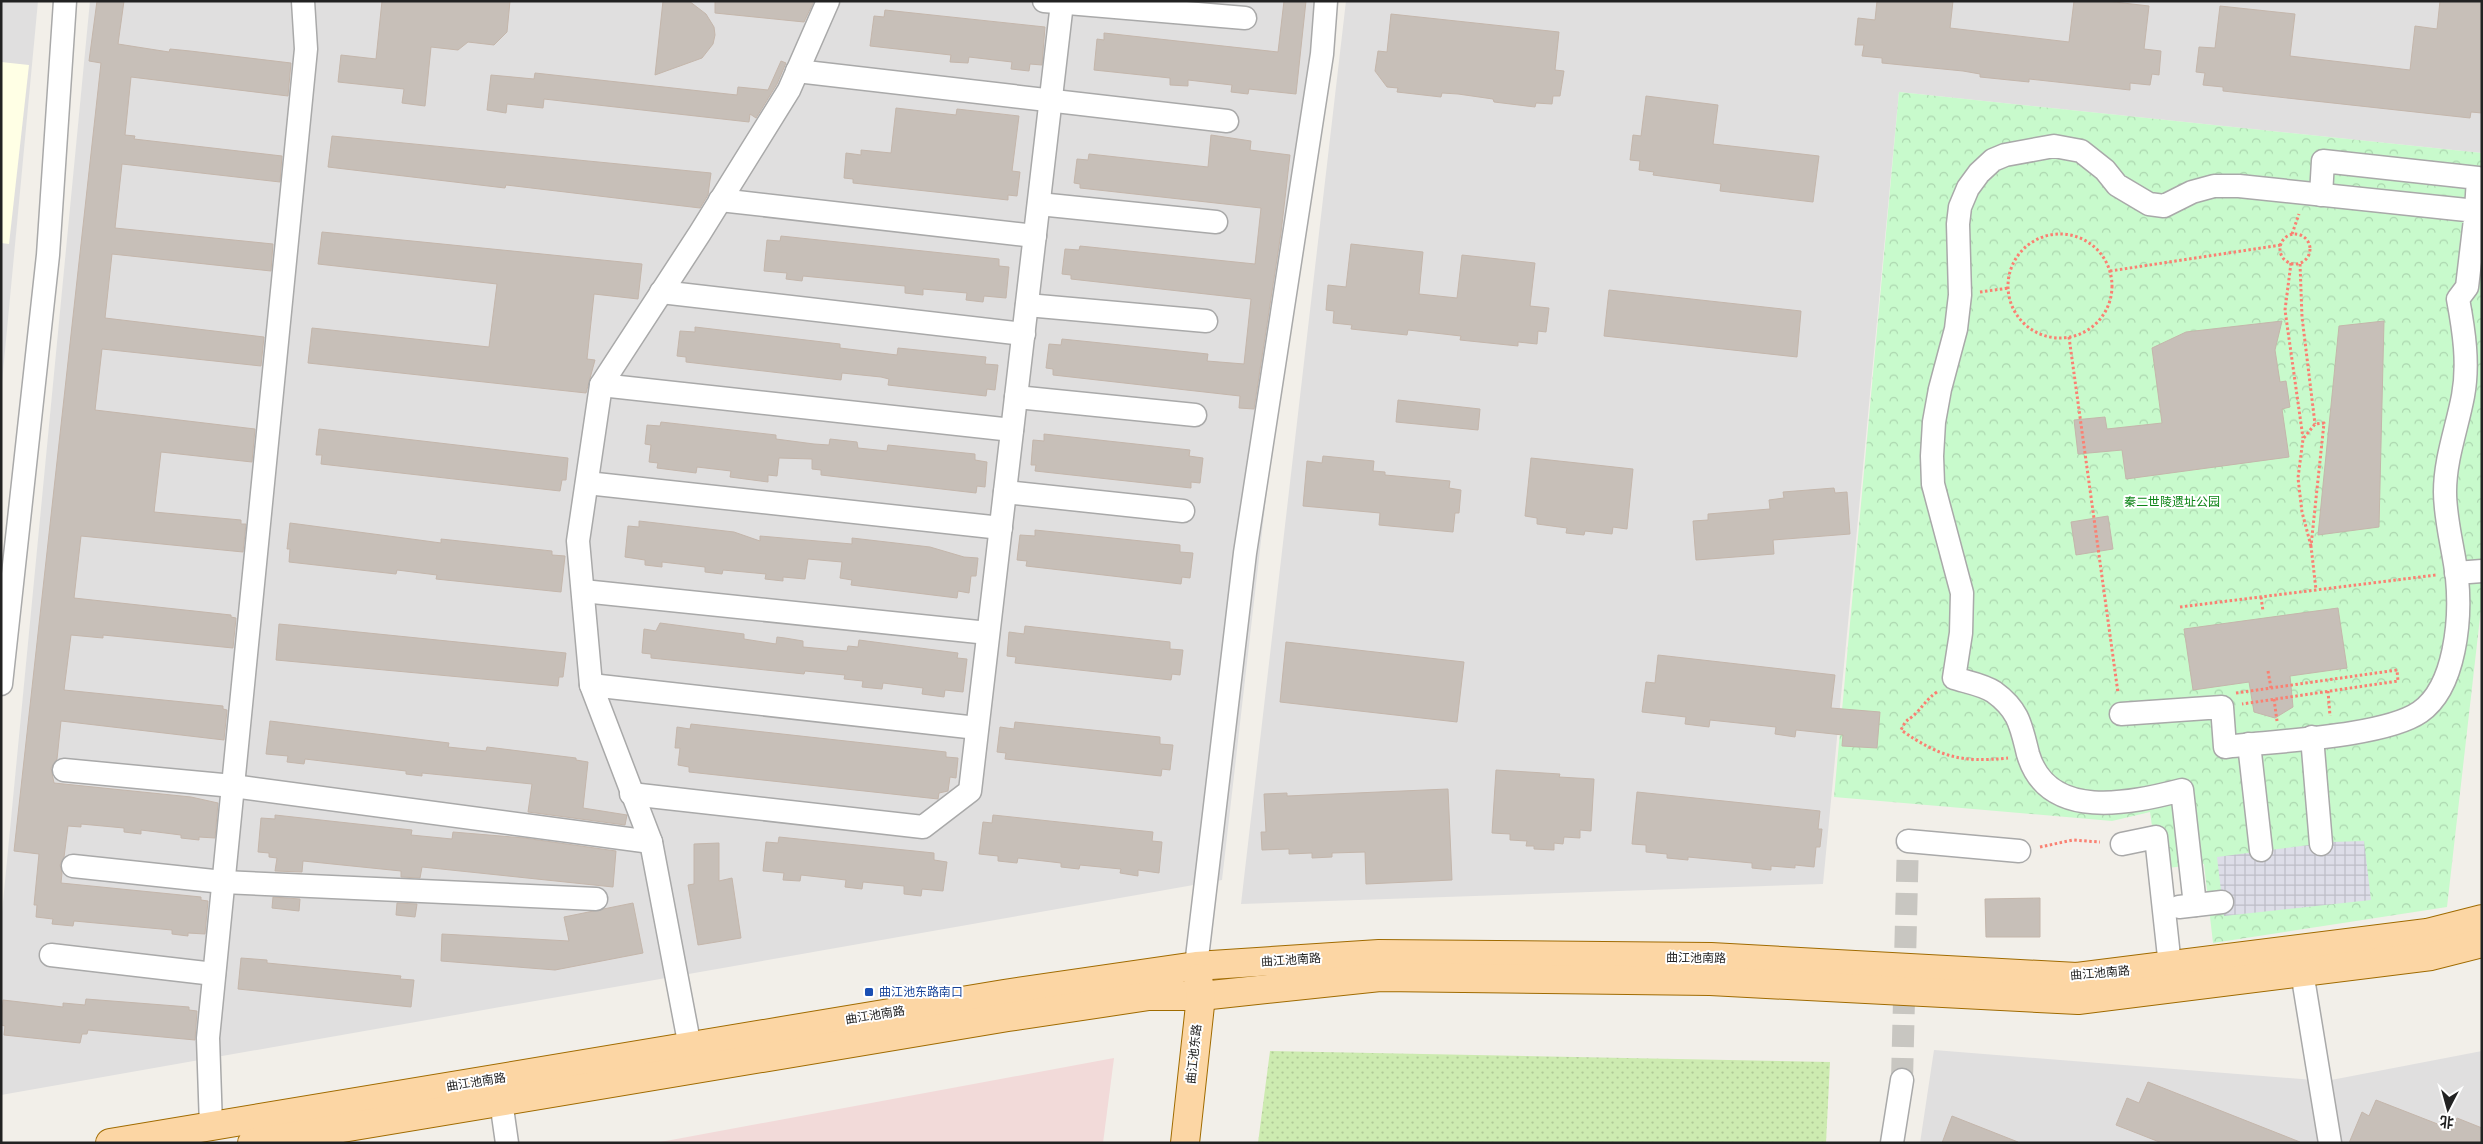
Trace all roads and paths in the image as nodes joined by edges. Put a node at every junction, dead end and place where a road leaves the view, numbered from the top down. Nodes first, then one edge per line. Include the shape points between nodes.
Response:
1 (64, 1) edge
2 (303, 1) edge
3 (828, 1) edge
4 (1326, 1) edge
5 (1053, 2) edge
6 (1245, 18) dead end
7 (797, 71) junction
8 (1051, 101) junction
9 (1227, 121) dead end
10 (2321, 195) junction
11 (720, 200) junction
12 (1039, 204) junction
13 (2476, 211) junction
14 (1216, 222) dead end
15 (1035, 236) junction
16 (2280, 245) junction
17 (2290, 263) junction
18 (2300, 264) junction
19 (2110, 272) junction
20 (2009, 288) junction
21 (661, 292) junction
22 (1960, 295) junction
23 (1027, 305) junction
24 (1206, 321) dead end
25 (1024, 334) junction
26 (2069, 337) junction
27 (601, 385) junction
28 (1016, 397) junction
29 (1195, 415) dead end
30 (2315, 424) junction
31 (1012, 430) junction
32 (2303, 438) junction
33 (587, 483) junction
34 (1005, 492) junction
35 (1183, 511) dead end
36 (1001, 528) junction
37 (2311, 546) junction
38 (2482, 571) edge
39 (2456, 573) junction
40 (2316, 590) junction
41 (583, 591) junction
42 (2261, 597) junction
43 (2180, 607) dead end
44 (2263, 611) dead end
45 (988, 633) junction
46 (2268, 671) dead end
47 (1954, 678) junction
48 (1, 684) edge
49 (591, 685) junction
50 (2270, 688) junction
51 (2228, 700) junction
52 (2120, 714) joint
53 (977, 728) junction
54 (2312, 737) junction
55 (2249, 744) junction
56 (2028, 755) junction
57 (64, 770) dead end
58 (233, 786) junction
59 (631, 794) junction
60 (2185, 831) junction
61 (2156, 837) junction
62 (1908, 841) dead end
63 (651, 842) junction
64 (2122, 844) joint
65 (2322, 844) dead end
66 (2019, 850) joint
67 (2261, 850) dead end
68 (73, 866) dead end
69 (223, 882) junction
70 (596, 898) dead end
71 (2222, 902) dead end
72 (2195, 905) junction
73 (2164, 909) junction
74 (2482, 919) edge
75 (2482, 943) edge
76 (51, 955) dead end
77 (1196, 966) junction
78 (2170, 966) junction
79 (2302, 972) junction
80 (214, 974) junction
81 (1201, 996) junction
82 (692, 1057) junction
83 (1902, 1080) tunnel mouth
84 (501, 1101) junction
85 (211, 1126) junction
86 (110, 1143) edge
87 (252, 1143) edge
88 (507, 1143) edge
89 (1185, 1143) edge
90 (1892, 1143) edge
91 (2330, 1143) edge

1 - 48 street via 48,255
2 - 58 street via 306,49
3 - 7 street
4 - 77 street via 1322,54 1245,553
5 - 6 street
5 - 8 street
7 - 8 street
7 - 11 street via 789,90
8 - 9 street
8 - 12 street
10 - 13 street
10 - 13 street via 2323,161 2478,178
10 - 22 street via 2214,186 2192,192 2164,206 2149,204 2132,196 2094,160 2069,147 2054,146 2005,155 1993,160 1979,173 1960,207
11 - 15 street
11 - 21 street
12 - 14 street
12 - 15 street
13 - 39 street via 2466,287 2458,299 2465,336 2465,368 2445,492
15 - 23 street
16 - 17 path via 2282,257
16 - 18 path via 2292,234 2306,238 2310,252
16 - 19 path
17 - 18 path
17 - 32 path via 2285,310
18 - 30 path via 2302,318
19 - 20 path via 2102,255 2089,243 2073,236 2055,234 2025,248 2015,260 2009,276
19 - 26 path via 2112,288 2100,320 2086,331
20 - 22 path
20 - 26 path via 2013,309 2023,322 2036,332 2052,337
21 - 25 street
21 - 27 street
22 - 47 street via 1956,329 1938,397 1932,456 1933,484 1962,593 1961,634
23 - 24 street
23 - 25 street
25 - 28 street
26 - 52 path
27 - 31 street
27 - 33 street
28 - 29 street
28 - 31 street
30 - 32 path
30 - 37 path via 2324,423
31 - 34 street
32 - 37 path via 2298,478
33 - 36 street
33 - 41 street via 578,541
34 - 35 street
34 - 36 street
36 - 45 street
37 - 40 path
38 - 39 street
39 - 40 path
39 - 54 street via 2458,613 2449,670 2440,689 2422,711 2406,719 2362,731
40 - 42 path
41 - 45 street
41 - 49 street
42 - 43 path
42 - 44 path
45 - 53 street
46 - 50 path
47 - 56 street via 1993,690 2008,704 2020,723
47 - 56 path via 1924,702 1917,713 1906,719 1901,730 1930,749 1956,759
49 - 53 street
49 - 59 street
50 - 51 path
50 - 51 path via 2397,670 2398,681
51 - 52 street
51 - 55 street via 2225,747
53 - 59 street via 970,791 923,827
54 - 55 street
54 - 65 street
55 - 67 street
56 - 60 street via 2037,773 2052,789 2073,800 2124,803 2182,790
57 - 58 street
58 - 63 street
58 - 69 street
59 - 63 street
60 - 61 street
60 - 72 street
61 - 64 street
61 - 73 street
62 - 66 street
63 - 82 street
64 - 66 path via 2073,840
68 - 69 street
69 - 70 street
69 - 80 street
71 - 72 street
72 - 73 street
73 - 78 street
74 - 78 main road, 曲江池南路 via 2427,933
75 - 79 main road, 曲江池南路 via 2431,956
76 - 80 street
77 - 78 main road, 曲江池南路 via 1379,954 1711,957 2077,977
77 - 81 main road, 曲江池东路
77 - 82 main road, 曲江池南路 via 1004,994
79 - 81 main road, 曲江池南路 via 2078,1000 1710,981 1380,977
79 - 91 street
80 - 85 street via 208,1038
81 - 82 main road, 曲江池南路 via 1131,998
81 - 89 main road, 曲江池东路
82 - 84 main road, 曲江池南路
82 - 85 main road, 曲江池南路
83 - 90 street
84 - 87 main road, 曲江池南路
84 - 88 street
85 - 86 main road, 曲江池南路

